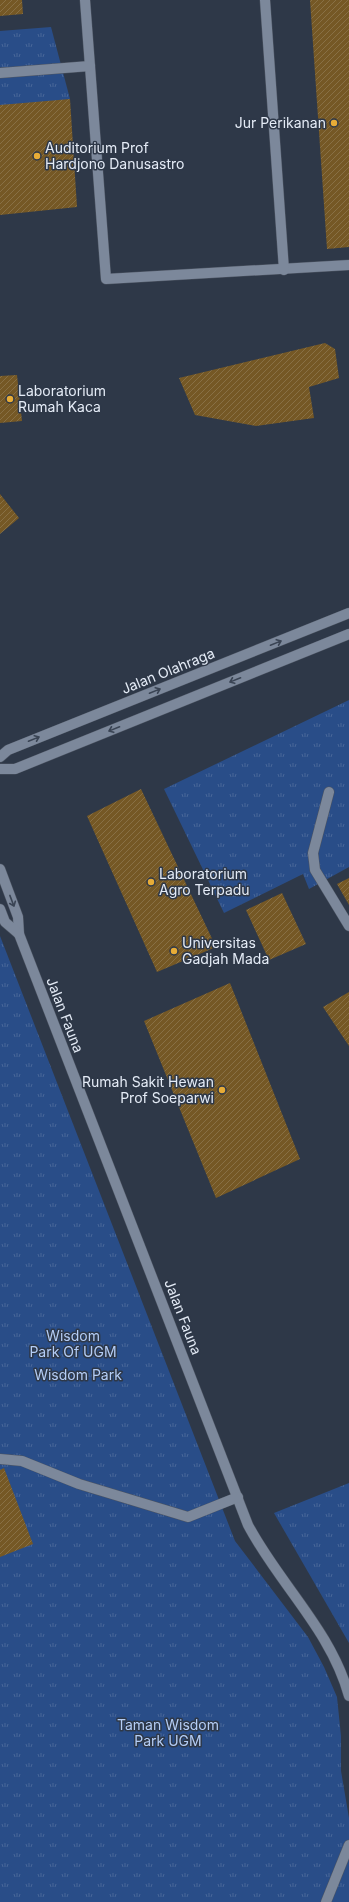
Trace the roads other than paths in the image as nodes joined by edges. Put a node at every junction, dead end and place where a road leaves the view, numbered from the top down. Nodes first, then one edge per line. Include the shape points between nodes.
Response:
1 (85, 0) edge
2 (265, 0) edge
3 (90, 66) junction
4 (0, 73) edge
5 (349, 265) edge
6 (284, 270) junction
7 (349, 613) edge
8 (349, 634) edge
9 (0, 757) edge
10 (0, 769) edge
11 (329, 792) dead end
12 (0, 869) edge
13 (0, 909) edge
14 (349, 926) edge
15 (19, 934) junction
16 (0, 1459) edge
17 (238, 1497) junction
18 (349, 1696) edge
19 (349, 1845) edge
20 (326, 1902) edge

1 - 3 street
2 - 6 street
3 - 4 street
3 - 6 street via 106,280
5 - 6 street
9 -> 7 street, Jalan Olahraga via 8,750
8 -> 10 street via 15,769
11 - 14 street via 313,853 315,870
12 -> 15 street, Jalan Fauna via 18,916
13 - 15 street, Jalan Fauna via 5,922
15 - 17 street, Jalan Fauna
16 - 17 street via 22,1461 79,1484 188,1517
17 - 18 street, Jalan Fauna via 256,1541 330,1649
19 - 20 street

